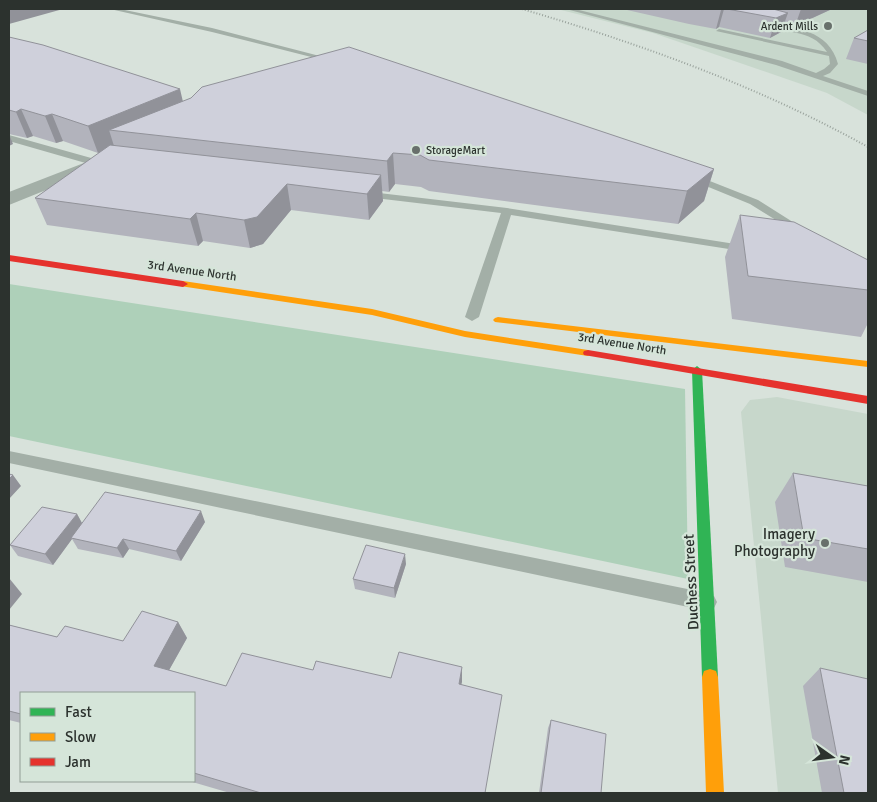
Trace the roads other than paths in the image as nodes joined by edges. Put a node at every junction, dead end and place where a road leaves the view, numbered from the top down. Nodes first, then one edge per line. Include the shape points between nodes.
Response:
1 (113, 9) edge
2 (569, 9) edge
3 (762, 23) edge
4 (719, 31) dead end
5 (832, 55) junction
6 (317, 68) edge
7 (816, 76) junction
8 (868, 94) edge
9 (9, 138) edge
10 (119, 159) edge
11 (96, 163) junction
12 (682, 173) edge
13 (351, 193) edge
14 (9, 199) edge
15 (508, 210) junction
16 (810, 237) edge
17 (763, 252) edge
18 (9, 258) edge
19 (372, 312) junction
20 (435, 315) dead end
21 (477, 318) joint
22 (868, 364) edge
23 (697, 370) junction
24 (868, 400) edge
25 (9, 457) edge
26 (707, 602) junction
27 (715, 793) edge

1 - 6 lane via 339,62
2 - 7 lane via 779,63
3 - 5 lane via 816,38
4 - 5 lane
5 - 7 lane via 834,64
7 - 8 lane
9 - 11 lane
10 - 11 street
11 - 14 street
12 - 16 lane via 754,202
13 - 15 lane
15 - 17 lane
15 - 21 lane
18 - 19 main road, 3rd Avenue North
19 - 20 main road, 3rd Avenue North
19 - 23 main road, 3rd Avenue North via 465,334
21 - 22 main road, 3rd Avenue North
23 - 24 main road, 3rd Avenue North
23 - 26 main road, Duchess Street
25 - 26 lane
26 - 27 main road, Duchess Street

